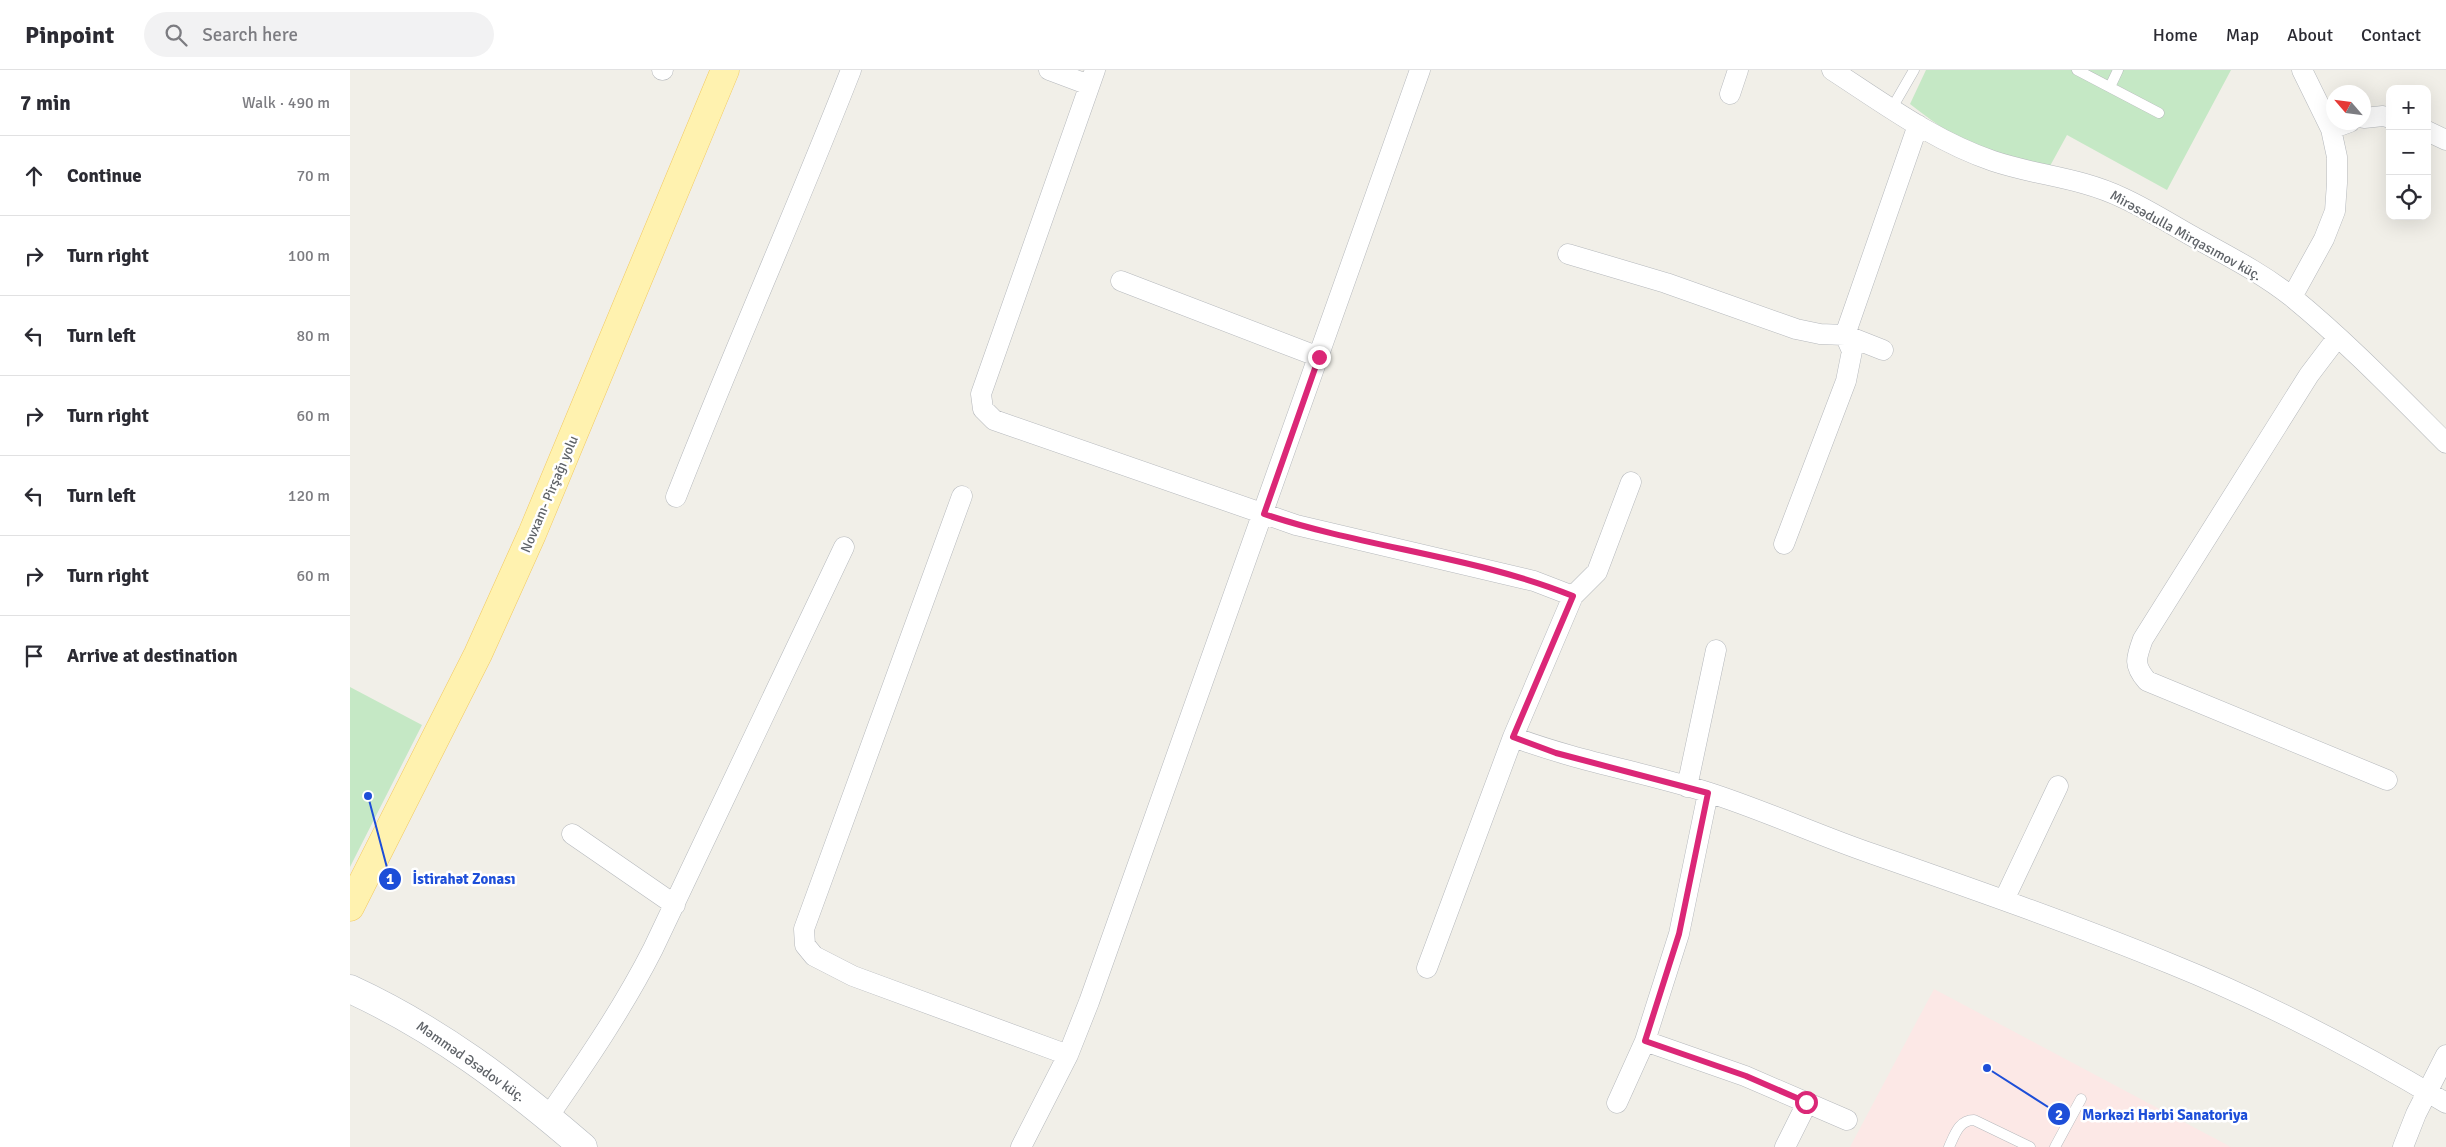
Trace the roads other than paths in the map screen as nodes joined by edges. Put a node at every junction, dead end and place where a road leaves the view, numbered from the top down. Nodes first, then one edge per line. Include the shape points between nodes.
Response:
1 (725, 70) edge
2 (851, 70) edge
3 (1049, 70) edge
4 (1420, 70) edge
5 (1738, 70) edge
6 (1832, 70) edge
7 (1914, 70) edge
8 (2077, 70) edge
9 (2118, 70) edge
10 (2302, 70) edge
11 (1092, 78) edge
12 (2110, 87) junction
13 (1730, 94) dead end
14 (2326, 104) edge
15 (1892, 108) junction
16 (2159, 113) dead end
17 (2371, 117) edge
18 (2386, 117) edge
19 (1918, 125) junction
20 (2340, 130) edge
21 (2431, 133) edge
22 (2446, 140) edge
23 (1568, 254) dead end
24 (1121, 281) dead end
25 (2292, 297) junction
26 (1845, 335) junction
27 (2337, 338) junction
28 (1883, 350) dead end
29 (1319, 357) junction
30 (2446, 443) edge
31 (1631, 482) dead end
32 (962, 496) dead end
33 (676, 497) dead end
34 (1264, 514) junction
35 (1784, 544) dead end
36 (844, 547) dead end
37 (1573, 596) junction
38 (1716, 650) dead end
39 (1513, 737) junction
40 (2387, 780) dead end
41 (2058, 786) dead end
42 (1687, 787) junction
43 (1708, 793) junction
44 (572, 834) dead end
45 (2004, 900) junction
46 (675, 905) junction
47 (350, 907) edge
48 (1427, 968) dead end
49 (350, 989) edge
50 (1645, 1041) junction
51 (1068, 1055) junction
52 (2446, 1055) edge
53 (2427, 1092) junction
54 (2081, 1099) dead end
55 (1806, 1102) junction
56 (1618, 1103) dead end
57 (2446, 1103) edge
58 (548, 1117) junction
59 (1847, 1120) dead end
60 (583, 1147) edge
61 (1021, 1147) edge
62 (1785, 1147) edge
63 (1949, 1147) edge
64 (2030, 1147) edge
65 (2055, 1147) edge
66 (2403, 1147) edge

1 - 47 main road, Novxanı- Pirşağı yolu via 513,577 432,748
2 - 33 street
3 - 11 street
4 - 29 street
5 - 13 street
6 - 15 street, Mirəsədulla Mirqasımov küç.
7 - 15 lane
8 - 12 lane
9 - 12 lane
10 - 14 street
11 - 34 street via 981,394 983,409 994,420
12 - 16 lane
15 - 19 street, Mirəsədulla Mirqasımov küç.
17 - 18 street
19 - 25 street, Mirəsədulla Mirqasımov küç. via 1960,149 2025,170 2075,179 2124,198 2263,277
19 - 26 street
20 - 25 street via 2335,211 2324,239
21 - 22 street
23 - 26 street via 1666,283 1796,329
24 - 29 street
25 - 27 street, Mirəsədulla Mirqasımov küç.
26 - 28 street
26 - 35 street via 1852,351 1846,381
27 - 30 street, Mirəsədulla Mirqasımov küç.
27 - 40 street via 2309,375 2143,639 2137,656 2137,670 2147,681
29 - 34 street
31 - 37 street via 1597,572
32 - 51 street via 804,929 805,945 814,956 885,989
34 - 37 street via 1346,537 1534,581
34 - 51 street via 1090,1002
36 - 46 street
37 - 39 street
38 - 42 street
39 - 42 street via 1556,753
39 - 48 street
41 - 45 street
42 - 43 street
43 - 45 street
43 - 50 street via 1679,934
44 - 46 street
45 - 53 street via 2172,964 2310,1029
46 - 58 street via 633,988
49 - 58 street, Məmməd Əsədov küç. via 447,1041
50 - 55 street via 1746,1076
50 - 56 street
51 - 61 street
52 - 53 street
53 - 57 street
53 - 66 street
54 - 65 lane
55 - 59 street
55 - 62 street
58 - 60 street, Məmməd Əsədov küç.
63 - 64 lane via 1960,1125 1974,1120

